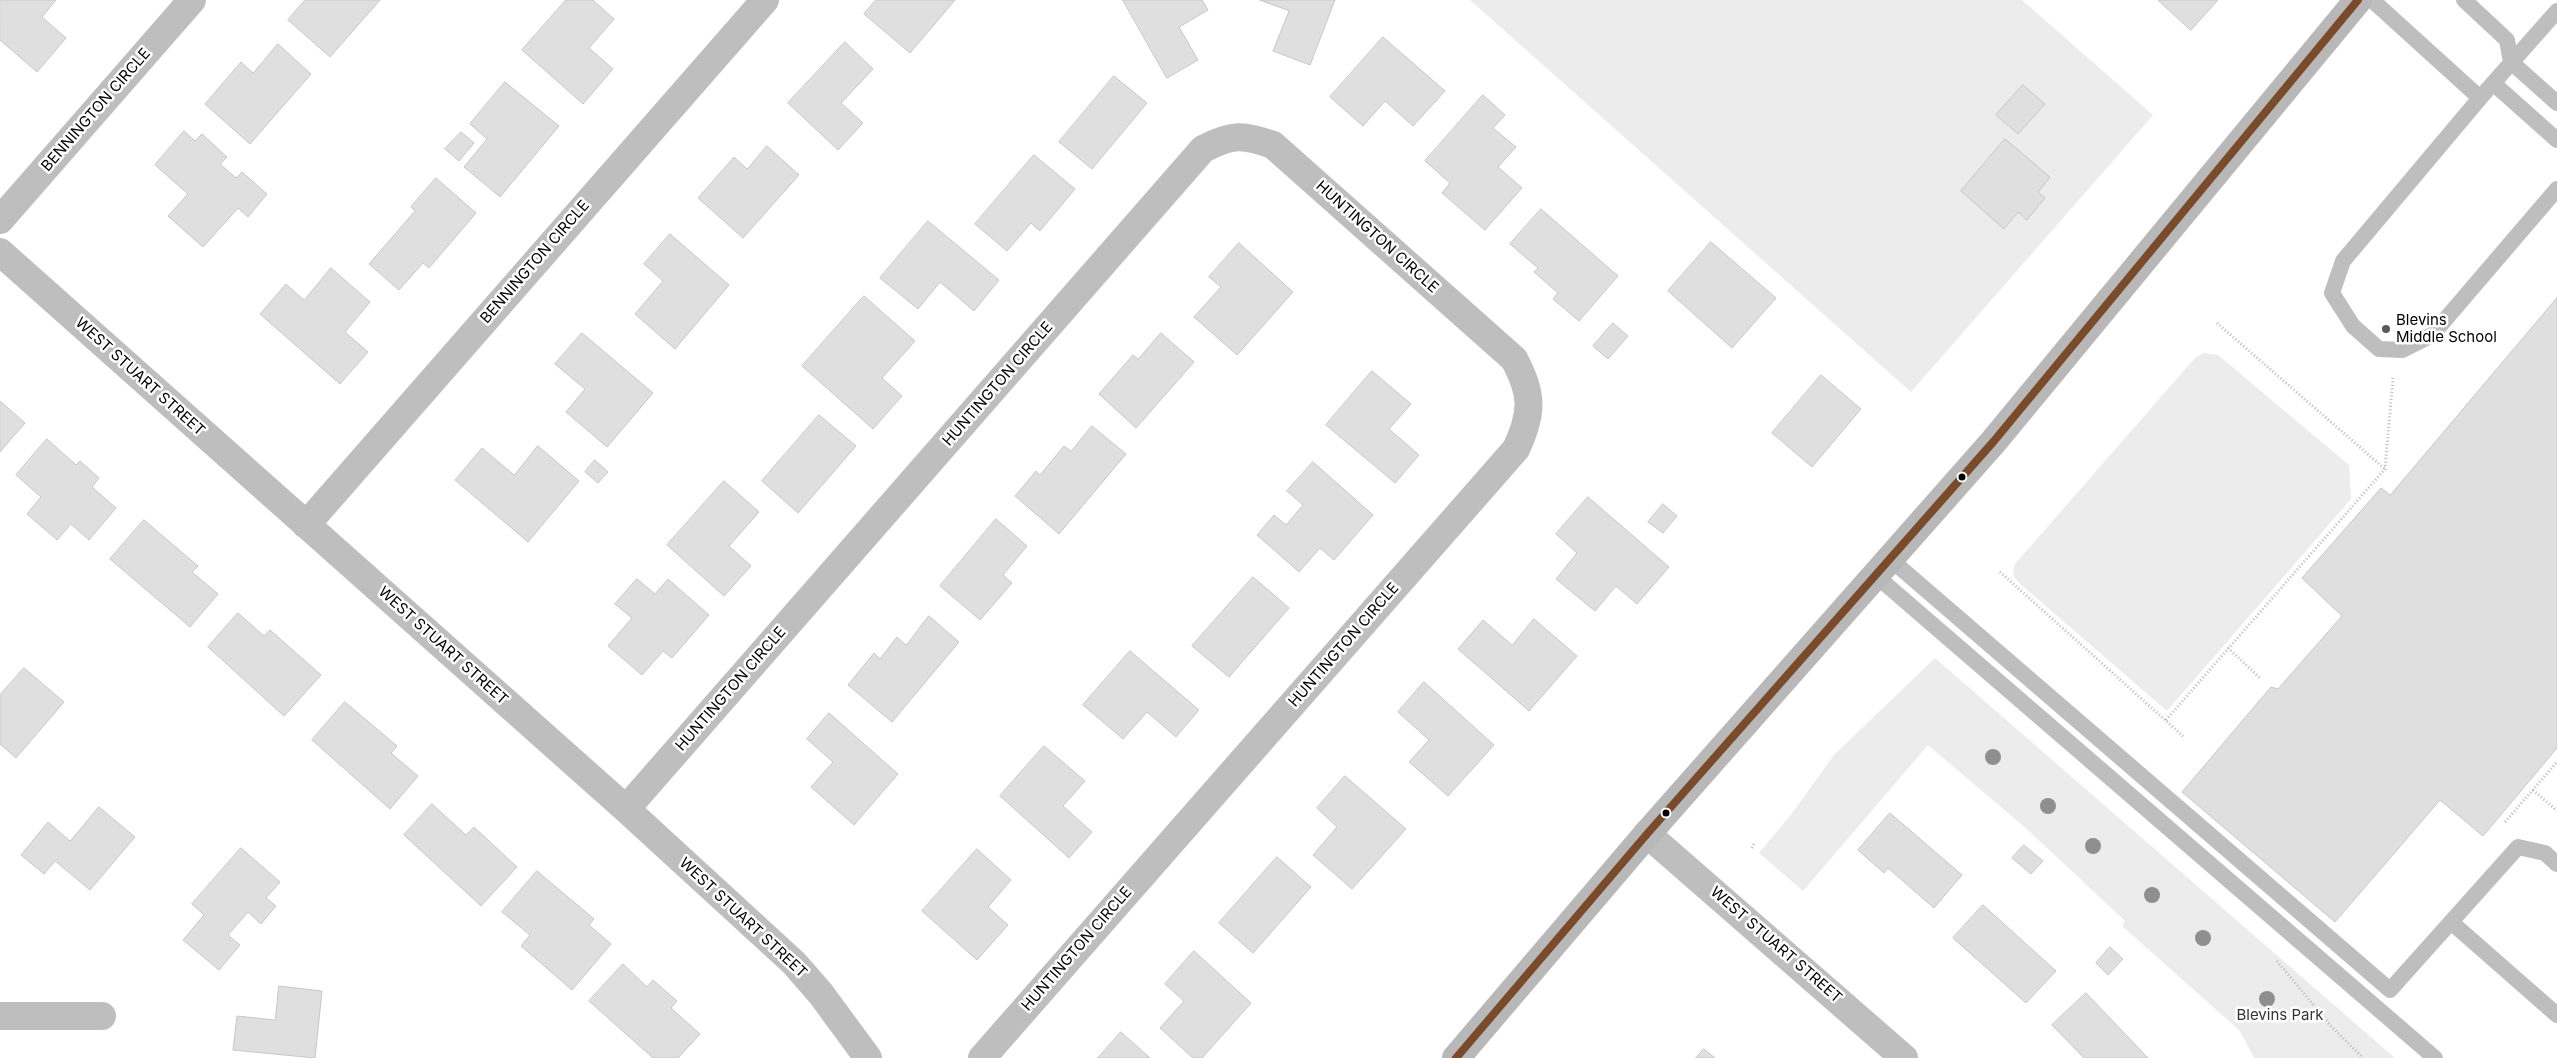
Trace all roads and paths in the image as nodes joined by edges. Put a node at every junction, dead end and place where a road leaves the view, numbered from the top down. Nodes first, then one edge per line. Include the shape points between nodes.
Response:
1 (192, 0) edge
2 (765, 0) edge
3 (2358, 0) edge
4 (2372, 0) edge
5 (2464, 0) edge
6 (2557, 11) edge
7 (2511, 62) junction
8 (2493, 83) junction
9 (2480, 98) junction
10 (2557, 103) edge
11 (2557, 140) edge
12 (2557, 189) edge
13 (0, 220) edge
14 (0, 252) edge
15 (2217, 322) dead end
16 (2396, 350) junction
17 (2385, 469) junction
18 (306, 525) junction
19 (1882, 566) junction
20 (2000, 572) dead end
21 (2228, 648) junction
22 (2260, 679) dead end
23 (2166, 720) junction
24 (2184, 737) dead end
25 (2533, 790) dead end
26 (626, 809) junction
27 (2557, 811) edge
28 (1647, 834) junction
29 (2557, 864) edge
30 (2451, 922) junction
31 (2274, 959) dead end
32 (2557, 1015) edge
33 (0, 1016) edge
34 (102, 1016) dead end
35 (868, 1058) edge
36 (982, 1058) edge
37 (1456, 1058) edge
38 (1904, 1058) edge
39 (2362, 1058) edge
40 (2436, 1058) edge

1 - 13 street, BENNINGTON CIRCLE
2 - 18 street, BENNINGTON CIRCLE
3 - 19 main road via 1994,441
4 - 9 lane
5 - 7 lane via 2507,40
6 - 7 lane
7 - 8 lane
7 - 10 lane
8 - 9 lane
8 - 11 lane
9 - 16 lane via 2343,260 2332,293 2353,326 2379,349
12 - 16 lane via 2432,335
14 - 18 street, WEST STUART STREET
15 - 17 path
16 - 17 path
17 - 21 path
18 - 26 street, WEST STUART STREET
19 - 28 main road
19 - 30 lane via 2390,990
19 - 40 lane
20 - 23 path
21 - 22 path
21 - 23 path
23 - 24 path
25 - 27 path
26 - 35 street, WEST STUART STREET via 794,963
26 - 36 street, HUNTINGTON CIRCLE via 1203,149 1226,138 1250,136 1274,145 1514,359 1525,380 1530,404 1526,427 1516,449
28 - 37 main road
28 - 38 street, WEST STUART STREET
29 - 30 lane via 2545,853 2518,847
30 - 32 lane
31 - 39 path via 2330,1026
33 - 34 street

